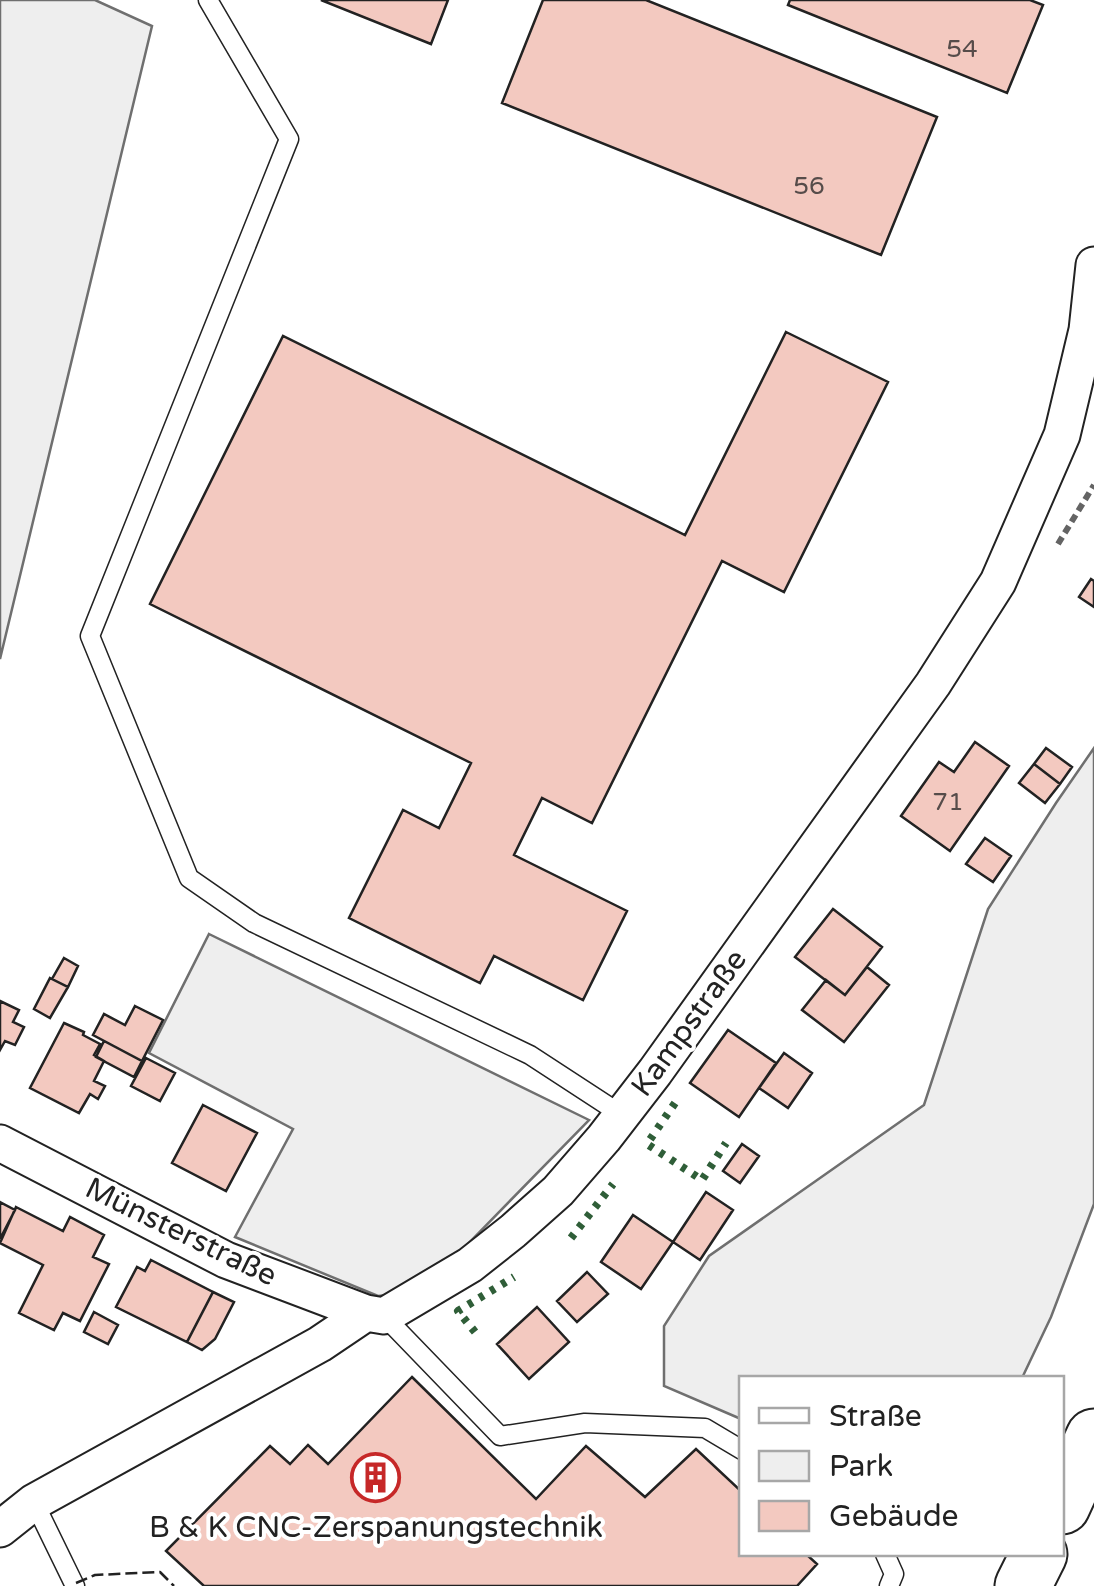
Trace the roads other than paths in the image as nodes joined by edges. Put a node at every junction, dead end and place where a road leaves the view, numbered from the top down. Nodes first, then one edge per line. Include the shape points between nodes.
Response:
1 (208, 0) edge
2 (1094, 265) edge
3 (622, 1115) junction
4 (0, 1143) edge
5 (375, 1315) junction
6 (1094, 1437) edge
7 (739, 1448) edge
8 (34, 1502) junction
9 (1064, 1502) edge
10 (0, 1530) edge
11 (886, 1556) edge
12 (1038, 1556) edge
13 (74, 1586) edge
14 (888, 1586) edge
15 (1024, 1586) edge

1 - 3 lane via 290,139 90,636 188,878 254,923 530,1055
2 - 3 street, Kampstraße via 1087,330 1062,435 998,582 933,684
3 - 5 street, Kampstraße via 558,1190 470,1266
4 - 5 street, Münsterstraße via 226,1260
5 - 7 lane via 500,1436 585,1422 704,1428
5 - 8 street, Kampstraße
6 - 9 highway
8 - 10 street, Kampstraße
8 - 13 lane
11 - 14 lane via 894,1574
12 - 15 highway

